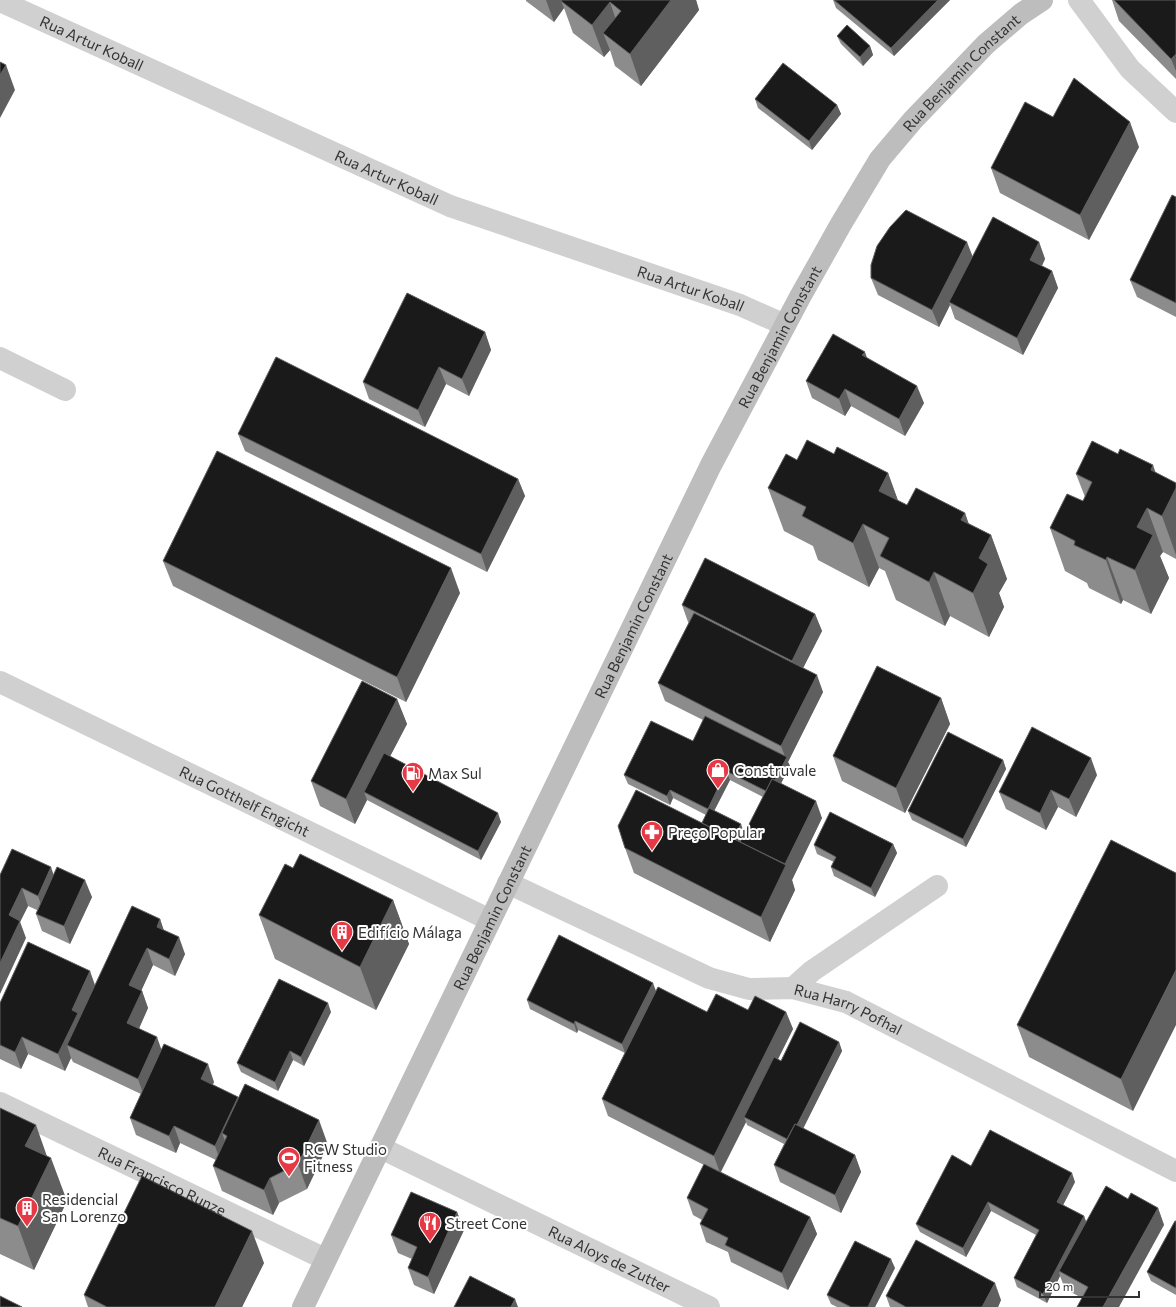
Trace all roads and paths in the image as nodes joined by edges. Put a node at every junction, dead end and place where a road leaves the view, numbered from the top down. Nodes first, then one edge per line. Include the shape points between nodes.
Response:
1 (1042, 0) edge
2 (1079, 0) edge
3 (0, 1) edge
4 (1176, 112) edge
5 (785, 325) junction
6 (0, 358) edge
7 (65, 390) dead end
8 (0, 682) edge
9 (508, 883) junction
10 (937, 886) dead end
11 (490, 920) junction
12 (793, 988) junction
13 (0, 1103) edge
14 (381, 1148) junction
15 (1176, 1171) edge
16 (325, 1259) junction
17 (304, 1307) edge
18 (709, 1307) edge

1 - 5 main road, Rua Benjamin Constant via 986,44 913,120 880,159
2 - 4 street via 1130,69
3 - 5 street, Rua Artur Koball via 450,206 740,305
5 - 9 main road, Rua Benjamin Constant via 710,464
6 - 7 street
8 - 11 street, Rua Gotthelf Engicht
9 - 11 main road, Rua Benjamin Constant
9 - 12 street, Rua Harry Pofhal via 709,978 749,989
10 - 12 street via 812,971
11 - 14 main road, Rua Benjamin Constant
12 - 15 street, Rua Harry Pofhal via 846,1002
13 - 16 street, Rua Francisco Runze
14 - 16 main road, Rua Benjamin Constant
14 - 18 street, Rua Aloys de Zutter
16 - 17 main road, Rua Benjamin Constant

